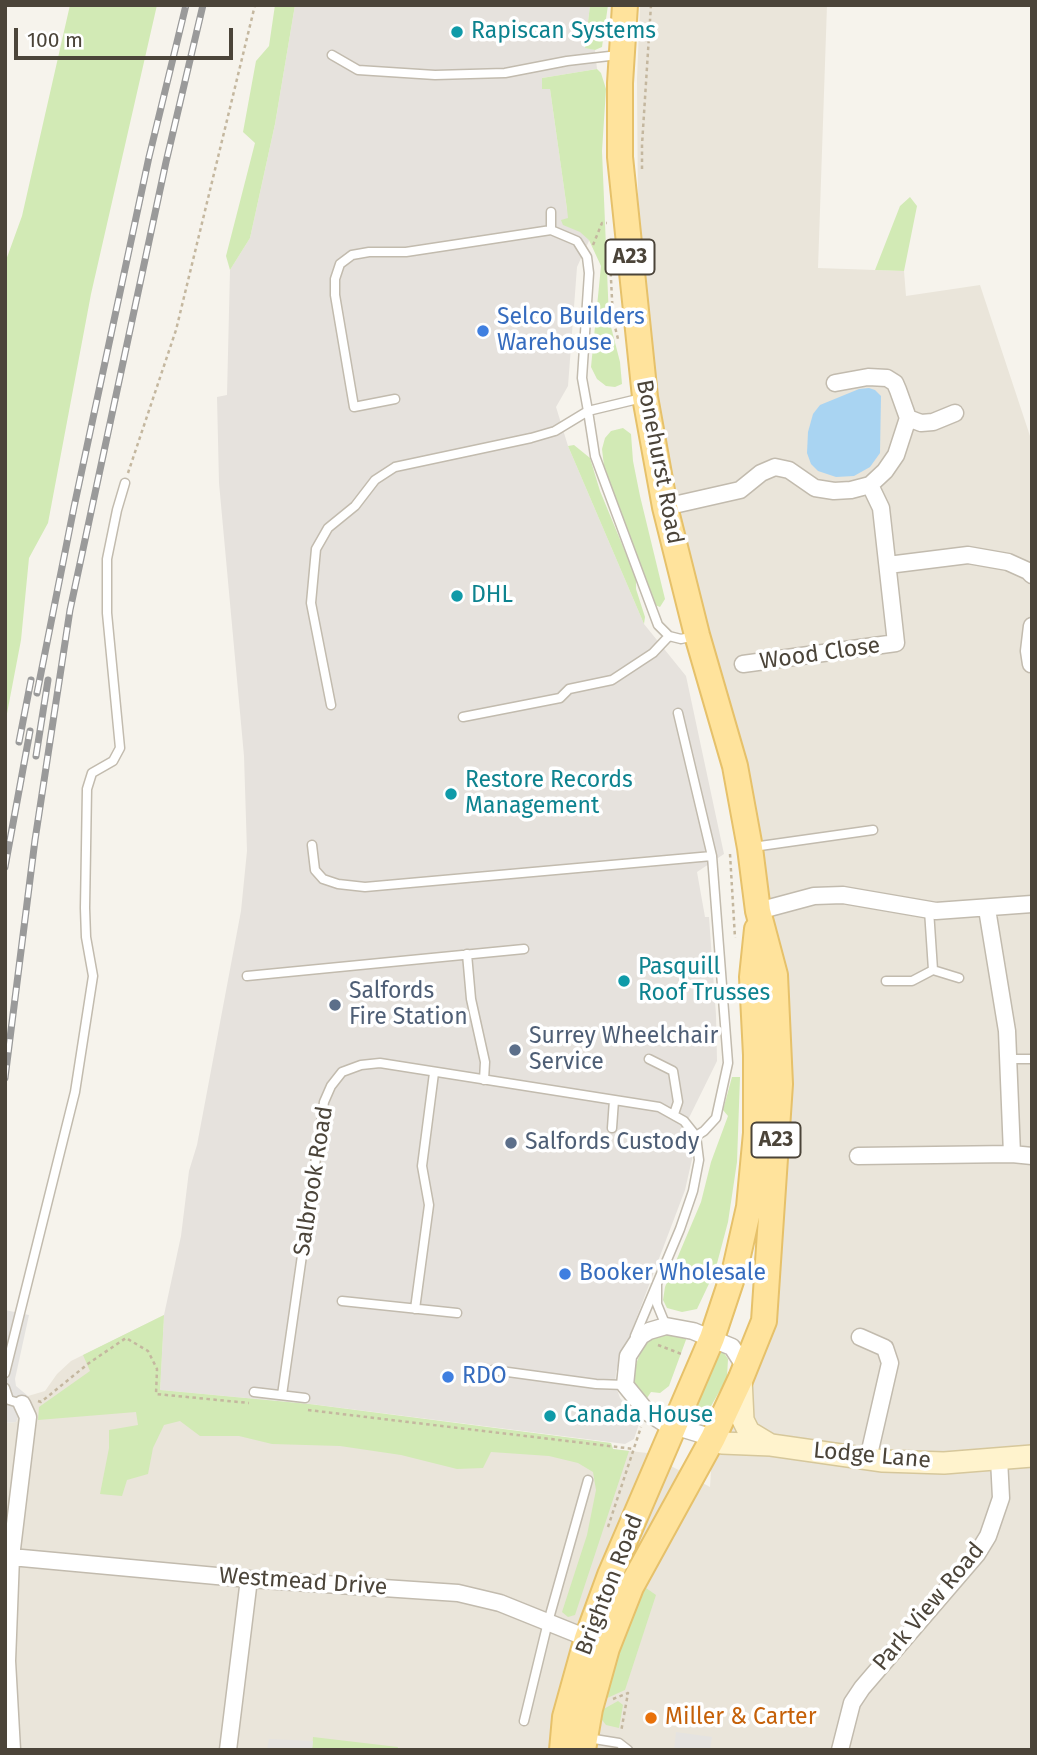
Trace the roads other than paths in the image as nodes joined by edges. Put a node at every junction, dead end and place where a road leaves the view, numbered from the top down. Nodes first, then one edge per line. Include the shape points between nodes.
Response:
1 (625, 5) edge
2 (331, 55) dead end
3 (621, 55) junction
4 (551, 212) dead end
5 (551, 230) junction
6 (835, 383) dead end
7 (645, 397) junction
8 (395, 399) dead end
9 (588, 411) junction
10 (955, 414) dead end
11 (908, 418) junction
12 (125, 483) road end
13 (870, 485) junction
14 (665, 508) junction
15 (888, 565) junction
16 (1032, 575) edge
17 (1032, 626) edge
18 (697, 635) junction
19 (669, 636) junction
20 (743, 664) dead end
21 (1031, 664) edge
22 (331, 705) dead end
23 (678, 713) dead end
24 (463, 717) dead end
25 (873, 830) dead end
26 (312, 845) dead end
27 (740, 847) junction
28 (712, 856) junction
29 (1032, 904) edge
30 (988, 909) junction
31 (929, 910) junction
32 (758, 911) junction
33 (524, 949) dead end
34 (467, 954) junction
35 (933, 970) junction
36 (247, 976) dead end
37 (959, 978) dead end
38 (886, 981) dead end
39 (649, 1059) dead end
40 (1009, 1059) junction
41 (1032, 1059) edge
42 (434, 1073) junction
43 (484, 1080) junction
44 (614, 1100) junction
45 (674, 1114) junction
46 (612, 1128) dead end
47 (695, 1136) junction
48 (1013, 1154) junction
49 (858, 1156) dead end
50 (1032, 1156) edge
51 (657, 1281) junction
52 (342, 1301) dead end
53 (415, 1309) junction
54 (457, 1313) dead end
55 (666, 1326) junction
56 (702, 1335) junction
57 (860, 1337) dead end
58 (628, 1356) junction
59 (493, 1370) dead end
60 (743, 1372) junction
61 (5, 1373) edge
62 (625, 1385) junction
63 (5, 1388) edge
64 (254, 1392) dead end
65 (282, 1395) junction
66 (305, 1398) dead end
67 (22, 1404) joint
68 (675, 1426) junction
69 (713, 1438) junction
70 (771, 1446) junction
71 (1032, 1455) edge
72 (867, 1459) junction
73 (999, 1459) junction
74 (589, 1480) dead end
75 (11, 1557) junction
76 (249, 1578) junction
77 (548, 1622) junction
78 (587, 1638) junction
79 (524, 1721) dead end
80 (584, 1744) edge
81 (12, 1750) edge
82 (228, 1750) edge
83 (562, 1750) edge
84 (628, 1750) edge
85 (840, 1750) edge

1 - 3 main road, Bonehurst Road / A23
2 - 3 lane via 358,70 452,75 505,73
3 - 7 main road, Bonehurst Road / A23 via 620,157
4 - 5 lane
5 - 8 lane via 406,252 369,252 352,255 340,264 335,295 354,407
5 - 9 lane via 577,241 587,257 582,378
6 - 11 street via 887,378 895,383
7 - 9 lane
7 - 14 main road, Bonehurst Road / A23
9 - 19 lane via 595,456 658,625
9 - 22 lane via 555,431 531,438 395,467 375,480 355,506 328,528 316,549 311,603
10 - 11 street via 933,422
11 - 13 street via 896,455
12 - 61 lane via 107,559 107,624 120,748 113,761 92,773 87,789 85,908 93,976 75,1092
13 - 14 street via 824,490 775,467 740,490
13 - 15 street via 881,508
14 - 18 main road, Bonehurst Road / A23
15 - 16 street via 968,555 1008,562
15 - 20 street, Wood Close via 896,643
17 - 21 street
18 - 19 lane
18 - 27 main road, Bonehurst Road / A23 via 736,766
19 - 24 lane via 653,653 612,680 569,689 560,698
23 - 28 lane
25 - 27 lane
26 - 28 lane via 315,870 323,879 365,887
27 - 32 main road, Bonehurst Road / A23
28 - 47 lane via 728,1063 716,1118
29 - 30 street
30 - 31 street
30 - 40 street
31 - 32 street via 843,895 814,896
31 - 35 lane
32 - 56 main road, Bonehurst Road / A23 via 752,977 756,1133 749,1207 735,1269
32 - 60 main road, Bonehurst Road / A23 via 775,975 780,1084 764,1321
33 - 34 lane
34 - 36 lane
34 - 43 lane
35 - 37 lane
35 - 38 lane via 912,981
39 - 45 lane via 673,1071 678,1102
40 - 41 lane
40 - 48 street
42 - 43 lane, Salbrook Road
42 - 53 lane via 422,1166 429,1205
42 - 65 lane, Salbrook Road via 380,1063 360,1065 342,1072 331,1086 324,1102
43 - 44 lane, Salbrook Road
44 - 45 lane, Salbrook Road
44 - 46 lane
45 - 47 lane, Salbrook Road
47 - 51 lane via 699,1160 693,1191
48 - 49 street
48 - 50 street
51 - 55 lane via 657,1304
51 - 58 lane
52 - 53 lane
53 - 54 lane
55 - 56 street
55 - 58 street via 641,1336
56 - 60 street via 732,1347
56 - 68 main road, Bonehurst Road / A23
57 - 72 street via 885,1348 890,1363
58 - 62 street
59 - 62 lane
60 - 69 main road, Bonehurst Road / A23
60 - 70 street via 743,1420 749,1432
62 - 68 street via 647,1412
63 - 67 lane via 9,1400
64 - 65 lane
65 - 66 lane
67 - 75 street via 28,1417
68 - 69 street
68 - 78 main road, Brighton Road / A23
69 - 70 street, Lodge Lane via 722,1443
69 - 80 main road, Brighton Road / A23 via 631,1587 607,1648
70 - 72 street, Lodge Lane
71 - 73 street, Lodge Lane
72 - 73 street, Lodge Lane via 944,1463
73 - 85 street, Park View Road via 1000,1498 988,1536 862,1688 852,1703
74 - 77 lane
75 - 76 street, Westmead Drive
75 - 81 street via 7,1661
76 - 77 street, Westmead Drive via 458,1593
76 - 82 street
77 - 78 street, Westmead Drive
77 - 79 lane
78 - 83 main road, Brighton Road / A23 via 565,1717
80 - 84 lane via 619,1743

